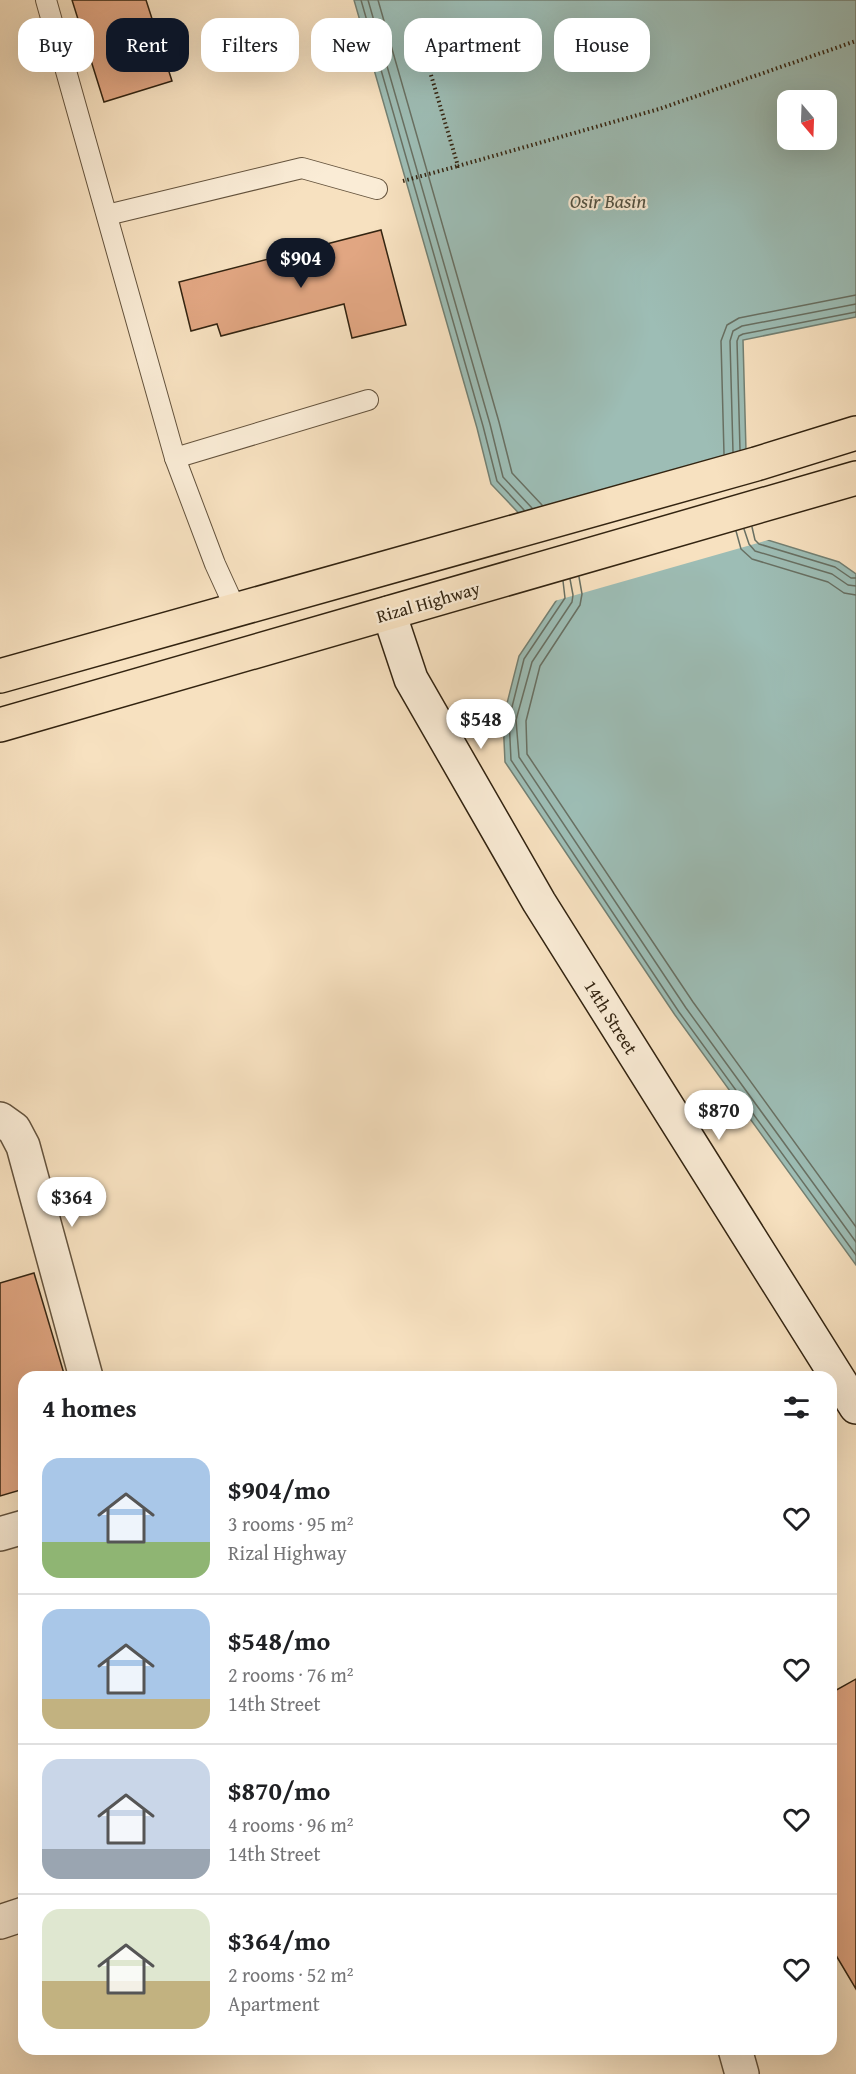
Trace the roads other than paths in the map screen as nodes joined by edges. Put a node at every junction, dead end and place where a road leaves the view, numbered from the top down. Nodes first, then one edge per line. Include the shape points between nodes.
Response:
1 (46, 0) edge
2 (376, 189) road end
3 (107, 215) junction
4 (368, 400) dead end
5 (856, 433) edge
6 (175, 458) junction
7 (856, 478) edge
8 (236, 610) junction
9 (389, 614) junction
10 (0, 676) edge
11 (0, 725) edge
12 (0, 1119) edge
13 (84, 1371) edge
14 (833, 1371) edge
15 (837, 1377) edge
16 (856, 1407) edge
17 (18, 1529) edge
18 (0, 1534) edge
19 (18, 1916) edge
20 (0, 1922) edge
21 (737, 2055) edge
22 (742, 2074) edge

1 - 3 lane
2 - 3 lane via 303,168
3 - 6 lane
4 - 6 lane
5 - 8 main road
6 - 8 lane via 214,564
7 - 9 main road, Rizal Highway
8 - 10 main road
9 - 11 main road, Rizal Highway
9 - 14 main road, 14th Street via 411,679 539,903
12 - 13 main road via 14,1129 23,1146
15 - 16 main road, 14th Street
17 - 18 main road
19 - 20 main road
21 - 22 main road

